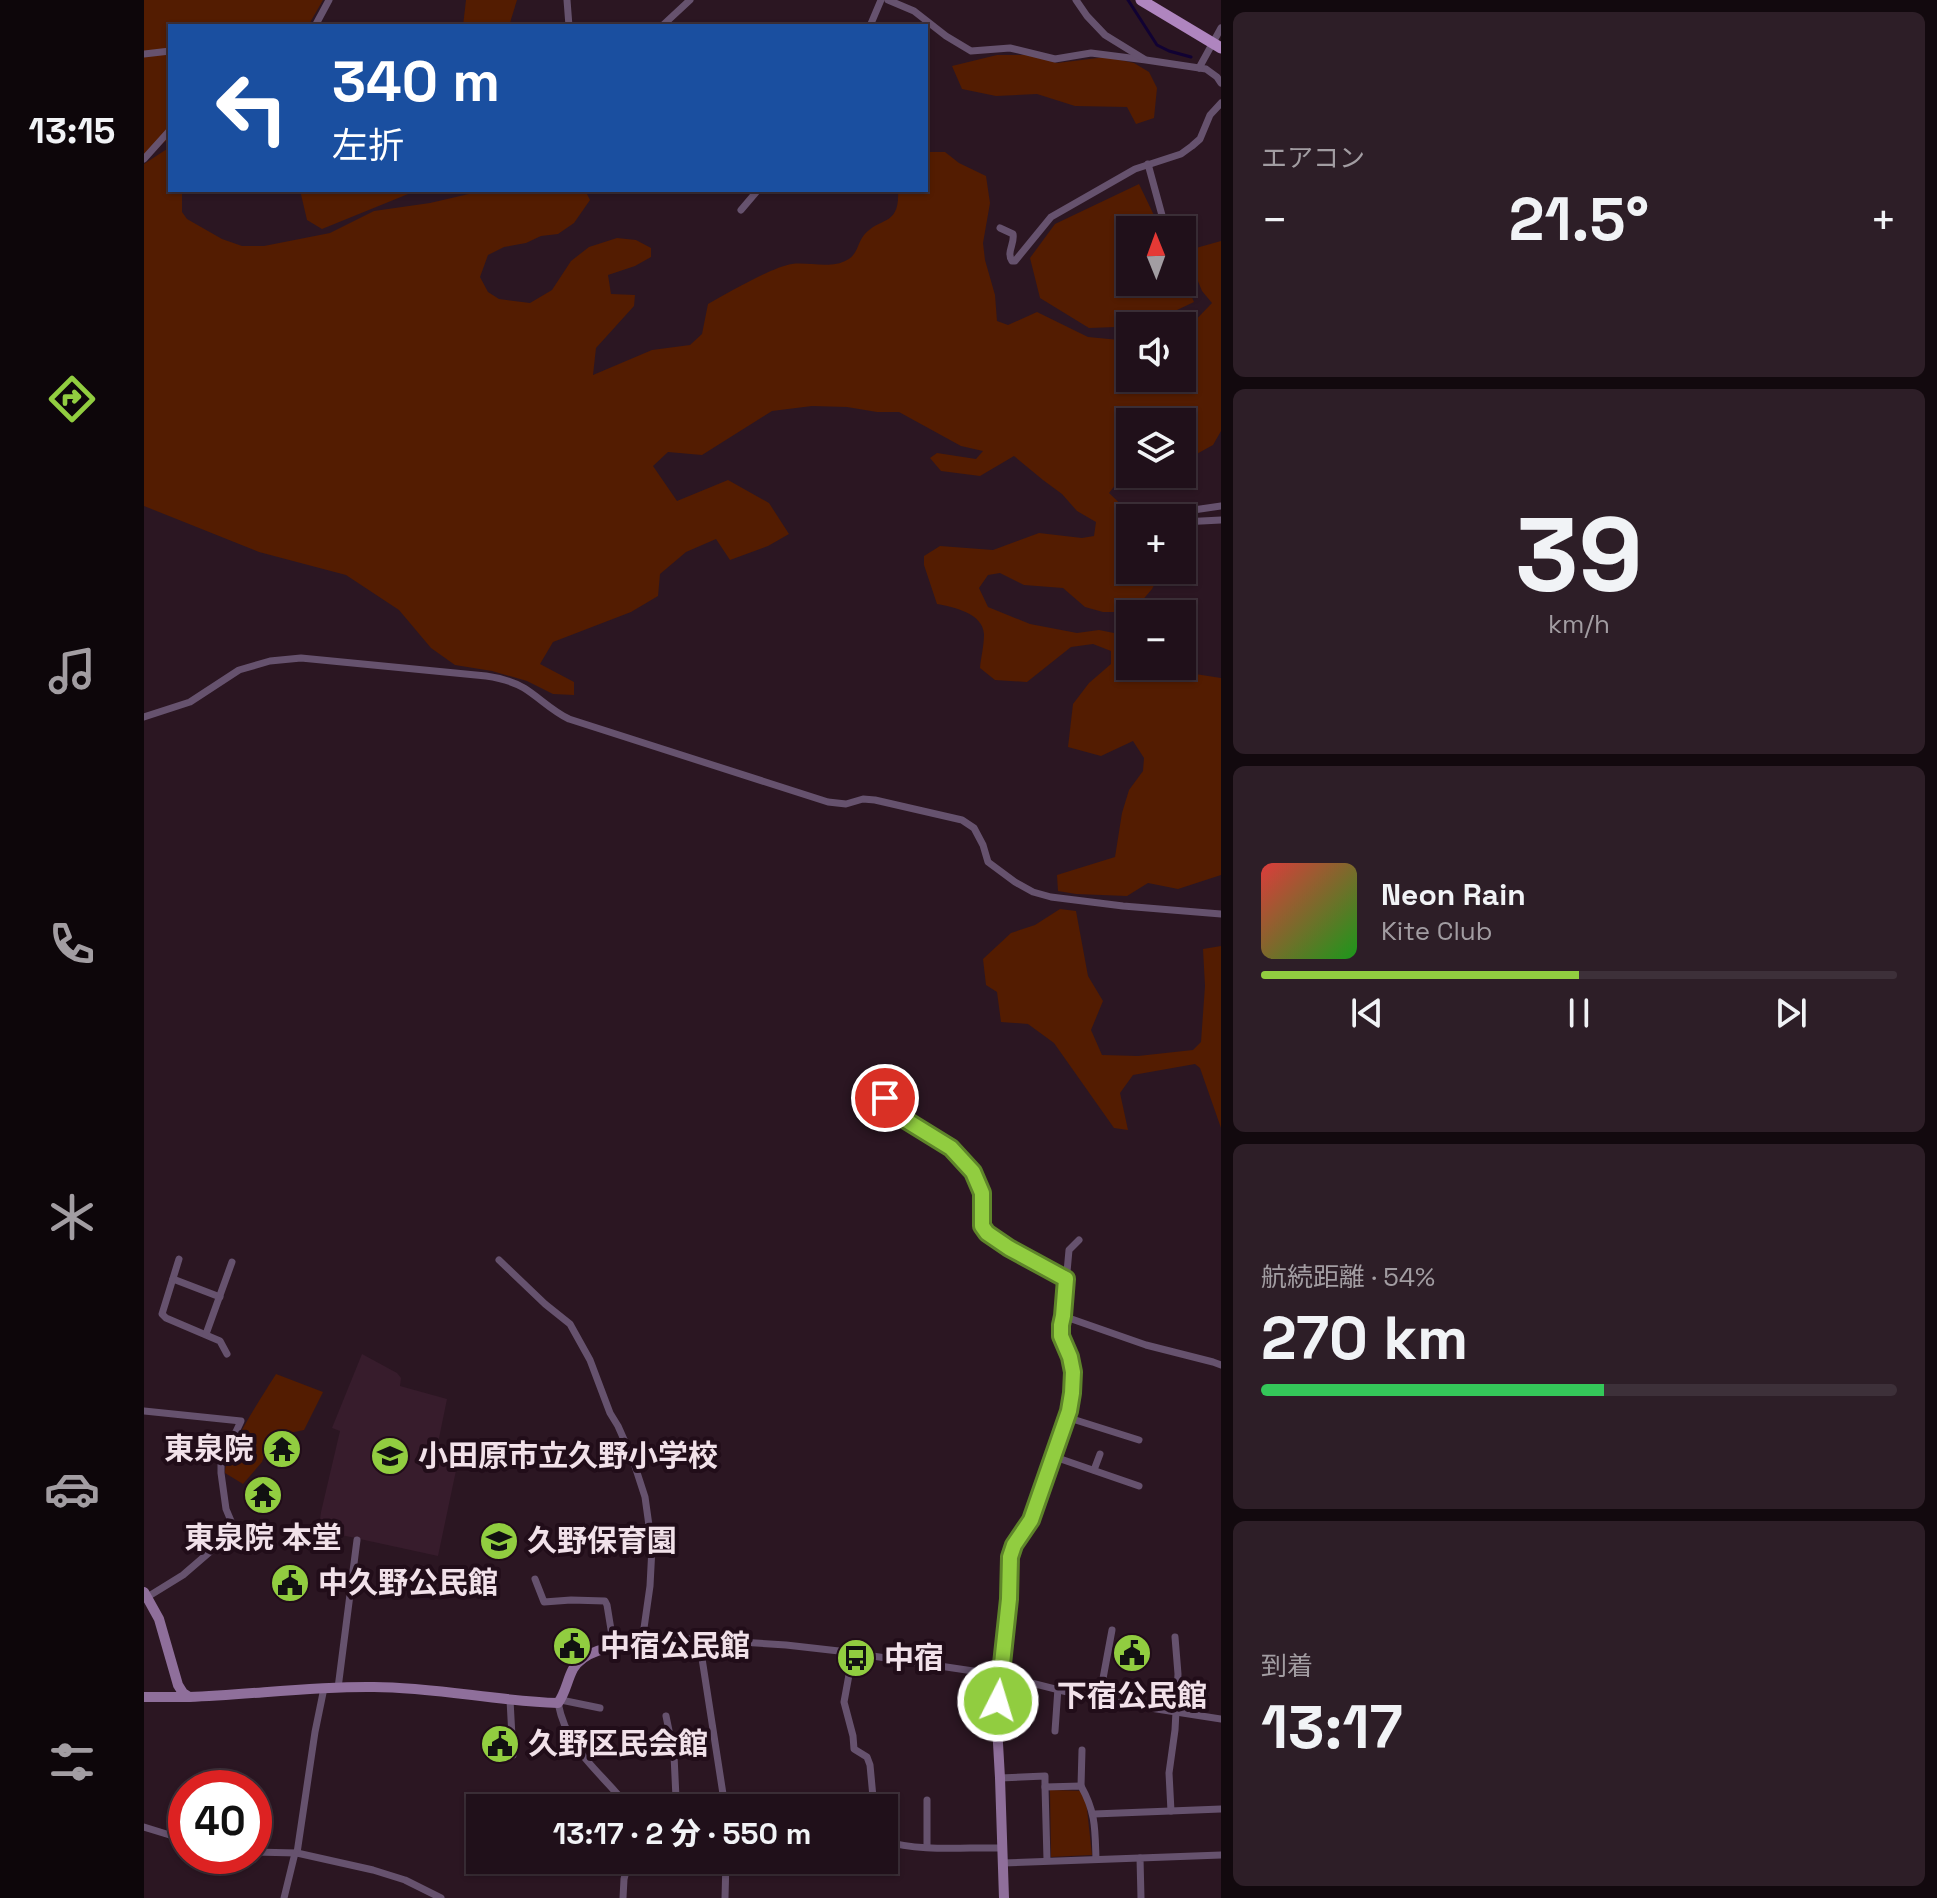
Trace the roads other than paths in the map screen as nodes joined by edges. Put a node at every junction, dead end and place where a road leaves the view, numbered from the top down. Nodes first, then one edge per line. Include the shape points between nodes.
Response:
1 (329, 0) edge
2 (567, 0) edge
3 (690, 0) edge
4 (881, 0) edge
5 (888, 0) edge
6 (1076, 0) edge
7 (1141, 0) edge
8 (316, 24) edge
9 (569, 24) edge
10 (664, 24) edge
11 (871, 24) edge
12 (1221, 28) edge
13 (1217, 46) edge
14 (168, 51) edge
15 (144, 54) edge
16 (1146, 60) junction
17 (1199, 68) junction
18 (1221, 83) edge
19 (1221, 103) edge
20 (168, 132) edge
21 (144, 159) edge
22 (1148, 164) junction
23 (756, 192) edge
24 (741, 210) dead end
25 (1162, 216) edge
26 (1000, 228) dead end
27 (1221, 506) edge
28 (1196, 512) edge
29 (1196, 518) edge
30 (1221, 520) edge
31 (144, 717) edge
32 (1221, 914) edge
33 (885, 1098) dead end
34 (1079, 1240) dead end
35 (179, 1259) dead end
36 (499, 1260) dead end
37 (232, 1262) dead end
38 (173, 1279) junction
39 (1066, 1279) junction
40 (220, 1297) junction
41 (1063, 1316) junction
42 (206, 1334) junction
43 (227, 1354) dead end
44 (1221, 1365) edge
45 (144, 1411) edge
46 (1066, 1417) junction
47 (1139, 1440) dead end
48 (1100, 1454) dead end
49 (1052, 1456) junction
50 (1094, 1470) junction
51 (1139, 1486) dead end
52 (357, 1540) dead end
53 (535, 1579) dead end
54 (145, 1596) edge
55 (1112, 1630) dead end
56 (1175, 1637) dead end
57 (699, 1639) junction
58 (642, 1642) junction
59 (614, 1648) junction
60 (853, 1653) junction
61 (1000, 1675) junction
62 (324, 1688) junction
63 (338, 1688) junction
64 (1058, 1688) junction
65 (144, 1697) edge
66 (189, 1697) junction
67 (510, 1700) junction
68 (1099, 1700) junction
69 (559, 1702) junction
70 (600, 1708) dead end
71 (1176, 1711) junction
72 (666, 1716) dead end
73 (1221, 1719) edge
74 (1055, 1731) dead end
75 (1082, 1750) dead end
76 (513, 1755) dead end
77 (1000, 1778) junction
78 (1081, 1786) junction
79 (1045, 1787) junction
80 (616, 1794) edge
81 (676, 1794) edge
82 (723, 1794) edge
83 (873, 1794) edge
84 (927, 1800) dead end
85 (1221, 1809) edge
86 (1171, 1811) junction
87 (1094, 1814) junction
88 (144, 1827) edge
89 (168, 1834) edge
90 (898, 1844) edge
91 (927, 1847) junction
92 (1002, 1848) junction
93 (272, 1852) edge
94 (296, 1853) junction
95 (1221, 1855) edge
96 (1140, 1858) junction
97 (1096, 1859) junction
98 (1047, 1860) junction
99 (1003, 1863) junction
100 (625, 1874) edge
101 (726, 1874) edge
102 (284, 1898) edge
103 (441, 1898) edge
104 (623, 1898) edge
105 (725, 1898) edge
106 (1004, 1898) edge
107 (1141, 1898) edge

1 - 8 street
2 - 9 street
3 - 10 street
4 - 11 street
5 - 16 street via 914,11 971,51 1010,48 1055,59 1091,53
6 - 16 street via 1105,35
7 - 13 main road
12 - 13 street
13 - 17 street
14 - 15 street
16 - 17 street
17 - 18 street
19 - 22 street via 1192,146
20 - 21 street
22 - 25 street
22 - 26 street via 1051,217 1015,261 1009,255 1013,234
23 - 24 street
27 - 28 street
29 - 30 street
31 - 32 street via 190,702 239,670 270,661 301,658 486,676 526,689 569,719 828,802 875,800 962,820 974,828 988,862 1033,892
33 - 39 street via 904,1119 951,1148 973,1172 982,1193 982,1226 987,1233
34 - 39 street via 1069,1250
35 - 38 street
36 - 58 street via 570,1324 633,1460 652,1547
37 - 40 street
38 - 40 street
38 - 42 street via 162,1314
39 - 41 street
40 - 42 street
41 - 44 street
41 - 46 street via 1061,1336 1073,1372
42 - 43 street via 220,1341
45 - 54 street via 241,1421 221,1464 226,1509 234,1528 183,1575
46 - 47 street
46 - 49 street
48 - 50 street
49 - 50 street
49 - 61 street via 1031,1520 1010,1557
50 - 51 street
52 - 63 street
53 - 59 street via 544,1602 605,1601
54 - 66 street via 159,1619 178,1685
55 - 68 street
56 - 71 street
57 - 58 street
57 - 60 street
57 - 82 street
58 - 59 street
59 - 69 street via 586,1655 577,1663
60 - 61 street
60 - 83 street via 844,1702 854,1749 870,1765
61 - 64 street
61 - 77 street
62 - 63 street
62 - 66 street
62 - 94 street
63 - 67 street via 406,1688
64 - 68 street
64 - 74 street
65 - 66 street
67 - 69 street
67 - 76 street
68 - 71 street
69 - 70 street
69 - 80 street via 568,1736
71 - 73 street
71 - 86 street
72 - 81 street
75 - 78 street
77 - 79 street via 1045,1776
77 - 92 street
78 - 79 street
78 - 87 street
79 - 98 street
84 - 91 street
85 - 86 street
86 - 87 street
87 - 97 street
88 - 89 street
90 - 91 street
91 - 92 street
92 - 99 street
93 - 94 street
94 - 102 street
94 - 103 street via 373,1870
95 - 96 street
96 - 97 street
96 - 107 street
97 - 98 street
98 - 99 street
99 - 106 street
100 - 104 street
101 - 105 street

